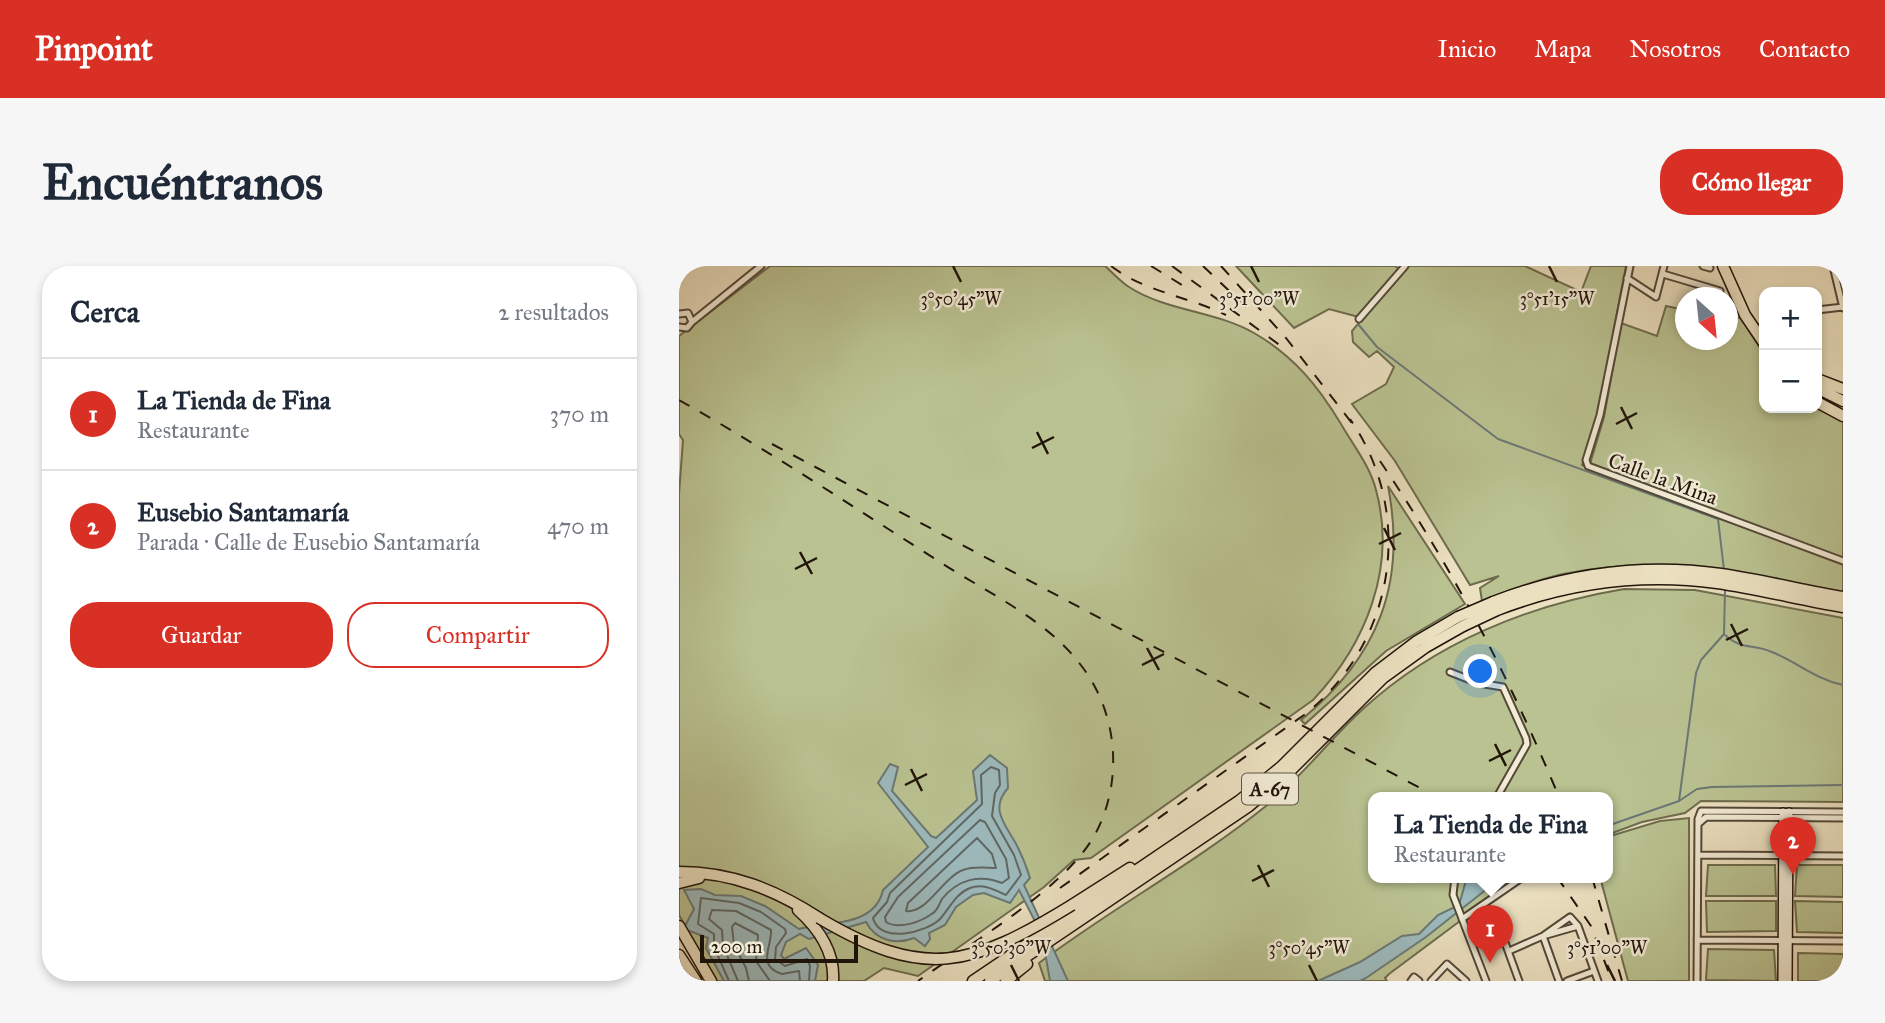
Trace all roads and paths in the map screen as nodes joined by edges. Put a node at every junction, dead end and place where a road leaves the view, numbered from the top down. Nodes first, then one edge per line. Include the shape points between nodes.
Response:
1 (761, 266) edge
2 (1405, 266) edge
3 (1630, 266) edge
4 (1664, 266) edge
5 (1723, 266) edge
6 (1833, 266) edge
7 (1663, 274) junction
8 (1627, 278) junction
9 (1707, 287) edge
10 (1843, 308) edge
11 (1822, 310) edge
12 (705, 311) junction
13 (679, 313) edge
14 (690, 314) junction
15 (1359, 319) dead end
16 (692, 322) junction
17 (681, 330) edge
18 (1759, 337) edge
19 (1822, 381) edge
20 (1843, 389) edge
21 (1822, 390) edge
22 (1843, 401) edge
23 (1822, 405) edge
24 (1843, 416) edge
25 (1843, 562) edge
26 (1843, 597) edge
27 (1495, 606) junction
28 (1843, 607) edge
29 (1461, 622) junction
30 (1450, 672) dead end
31 (1260, 785) junction
32 (1500, 792) edge
33 (1843, 812) edge
34 (1786, 815) junction
35 (1843, 818) edge
36 (1698, 824) junction
37 (1698, 855) junction
38 (1786, 856) junction
39 (1843, 856) edge
40 (680, 879) edge
41 (1454, 883) edge
42 (1514, 883) edge
43 (1462, 917) junction
44 (816, 921) junction
45 (679, 926) edge
46 (1578, 926) junction
47 (1059, 932) junction
48 (1543, 936) junction
49 (1503, 937) dead end
50 (679, 939) edge
51 (1697, 940) junction
52 (1786, 941) junction
53 (1843, 941) edge
54 (1038, 947) junction
55 (1509, 951) junction
56 (681, 958) edge
57 (1594, 971) junction
58 (1457, 973) junction
59 (1485, 980) edge
60 (696, 981) edge
61 (709, 981) edge
62 (833, 981) edge
63 (973, 981) edge
64 (990, 981) edge
65 (1006, 981) edge
66 (1411, 981) edge
67 (1419, 981) edge
68 (1431, 981) edge
69 (1450, 981) edge
70 (1466, 981) edge
71 (1519, 981) edge
72 (1559, 981) edge
73 (1567, 981) edge
74 (1598, 981) edge
75 (1697, 981) edge
76 (1782, 981) edge
77 (1789, 981) edge

1 - 12 street
2 - 15 street
3 - 8 street, Calle la Mina
4 - 7 street
5 - 18 highway
6 - 10 street
7 - 8 street via 1656,297
7 - 9 street
8 - 25 street, Calle la Mina via 1588,466
10 - 11 street
12 - 14 street
12 - 16 street
13 - 14 street
14 - 16 street
16 - 17 street
19 - 20 highway
21 - 22 highway
23 - 24 highway
26 - 27 highway, A-67 via 1721,574 1655,569 1576,577
27 - 28 highway, A-67 via 1573,587 1651,579 1717,583
27 - 29 highway, A-67, bridge
29 - 31 highway, A-67 via 1417,641 1375,673
29 - 47 highway, A-67 via 1383,678 1259,798
30 - 32 street via 1503,687 1527,738
31 - 44 highway, bridge via 1072,905 967,960 940,963 884,955
31 - 47 highway, A-67
33 - 34 street
34 - 35 street
34 - 36 street via 1706,817
34 - 36 street via 1701,811
34 - 38 main road
36 - 37 street
37 - 38 street
37 - 51 street
38 - 39 street
38 - 52 main road
40 - 44 highway via 705,873 766,887
41 - 43 street
42 - 43 street
43 - 59 street
44 - 62 highway via 831,960
45 - 61 highway
46 - 48 street
46 - 48 street via 1570,917
46 - 57 street
47 - 54 highway
47 - 54 highway, A-67
48 - 55 street
48 - 72 street
49 - 55 street
50 - 61 highway
51 - 52 street
51 - 75 street
52 - 53 street
52 - 76 main road
52 - 77 main road
54 - 63 highway, A-67
54 - 64 highway, A-67
54 - 65 highway
55 - 71 street
56 - 60 highway
57 - 73 street
57 - 74 street
58 - 68 street via 1444,965
58 - 69 street
58 - 70 street
66 - 67 street

